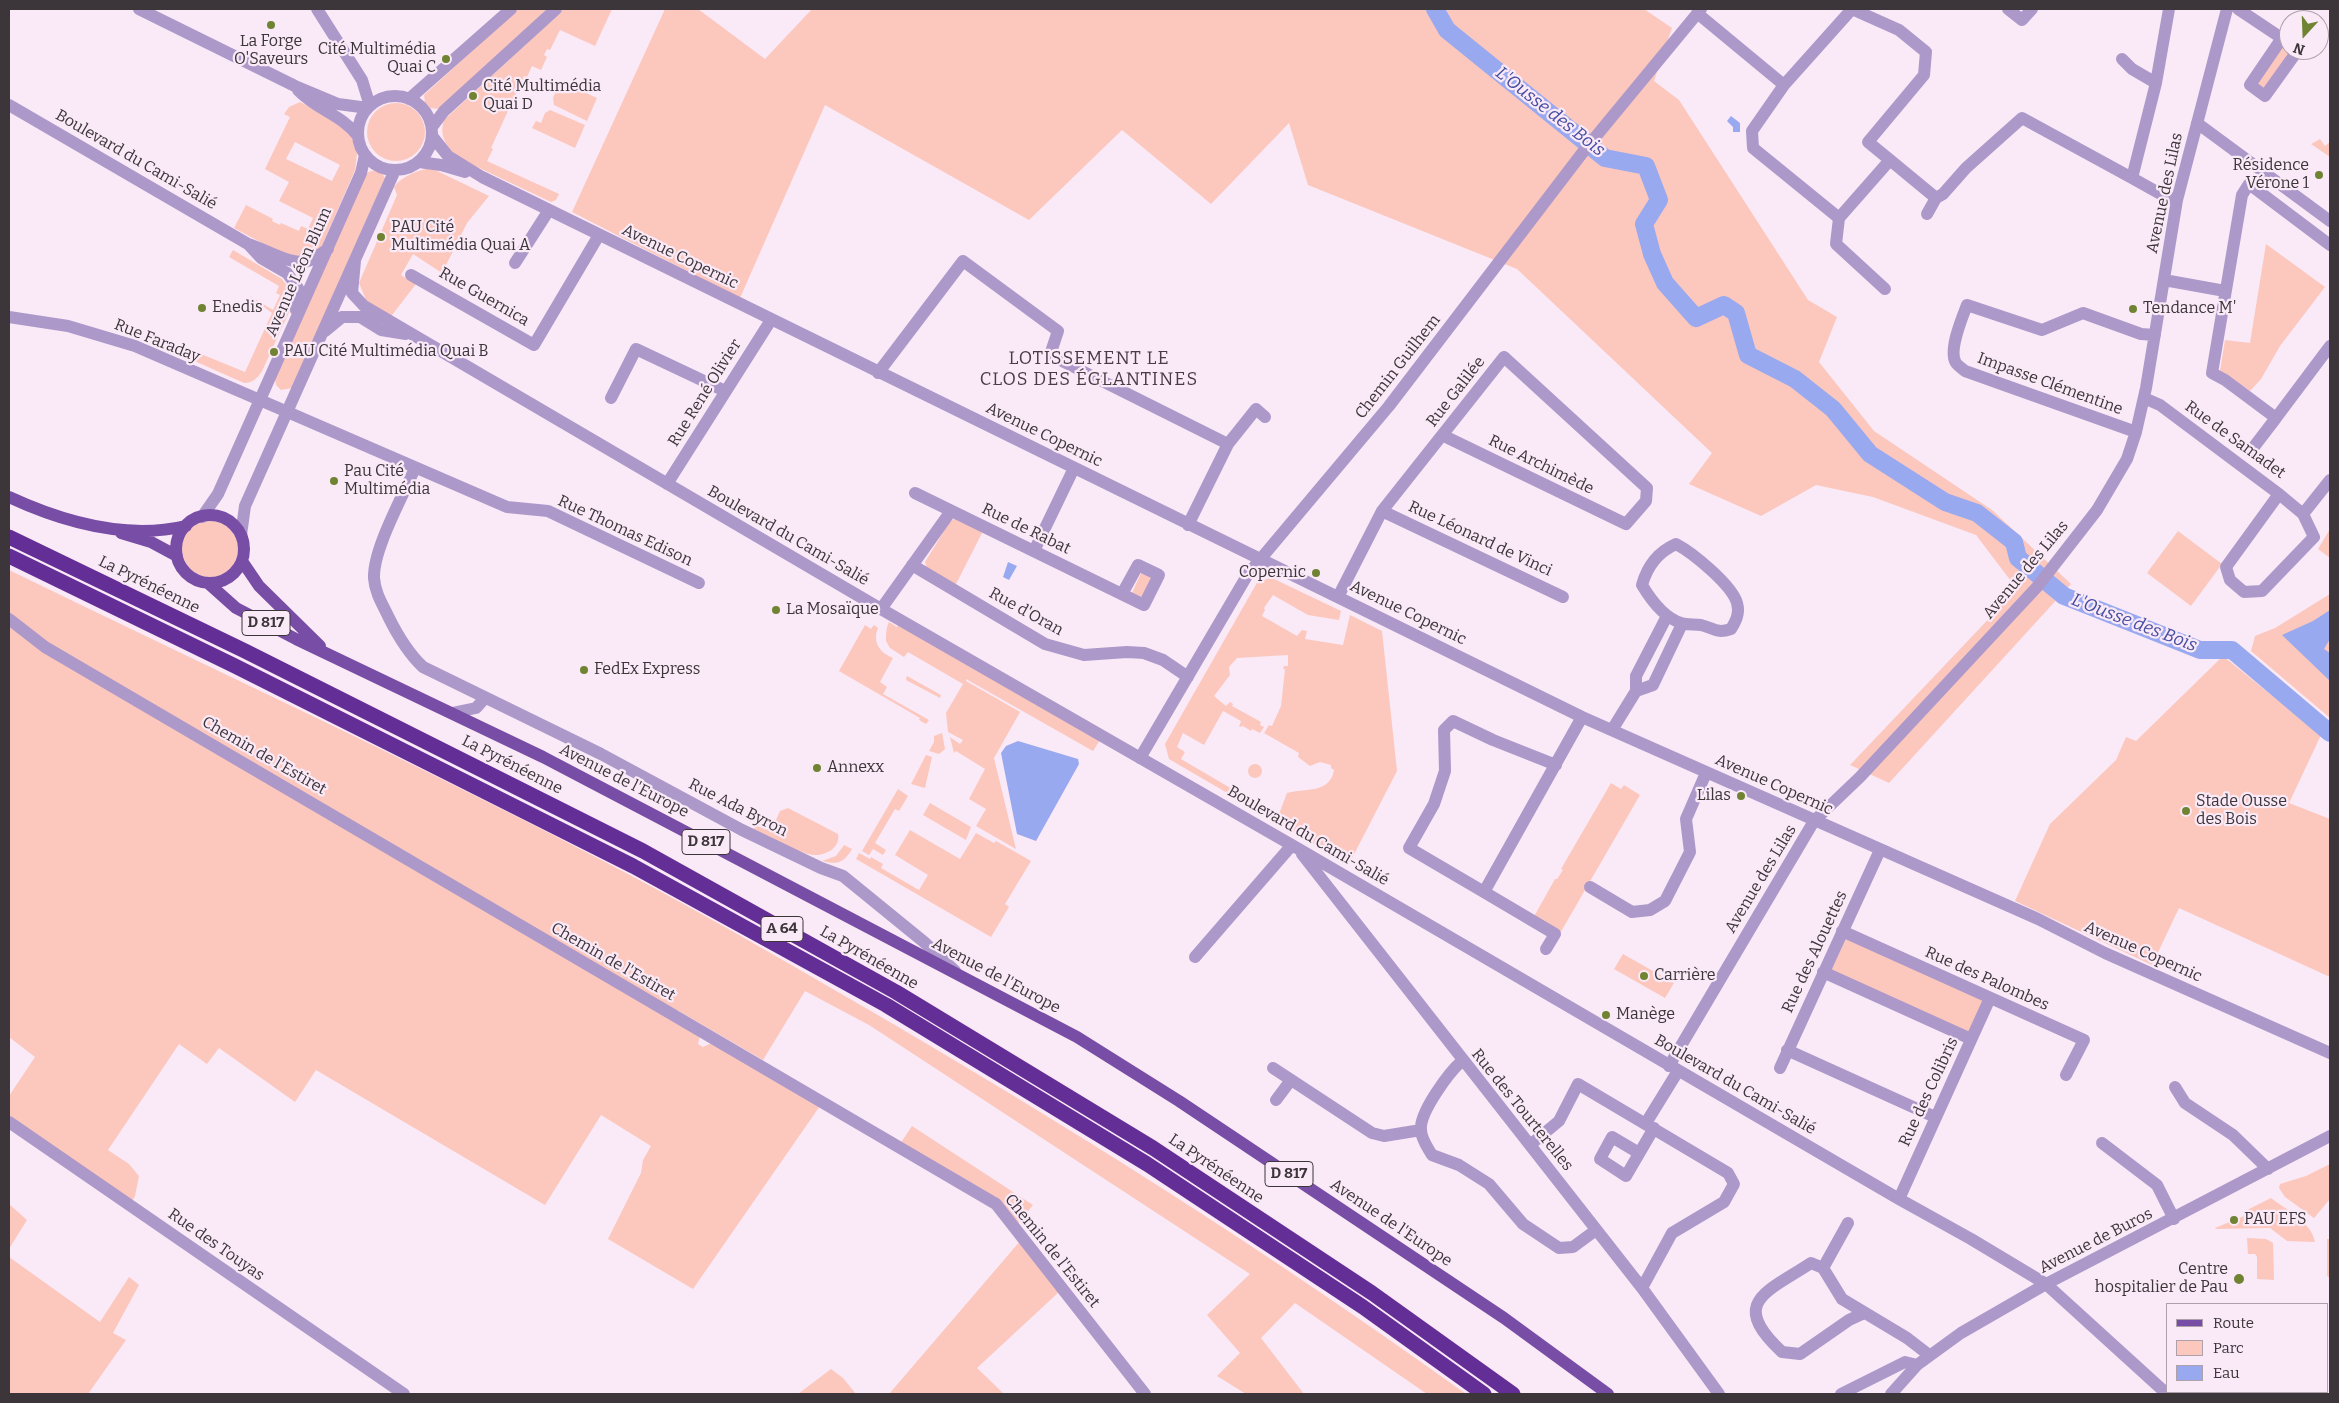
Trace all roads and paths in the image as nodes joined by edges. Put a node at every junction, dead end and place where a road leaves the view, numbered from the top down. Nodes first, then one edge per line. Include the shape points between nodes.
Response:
1 (139, 9) edge
2 (317, 9) edge
3 (512, 9) edge
4 (556, 9) edge
5 (1852, 9) edge
6 (2008, 9) edge
7 (2032, 9) edge
8 (2169, 9) edge
9 (2227, 9) edge
10 (2238, 9) edge
11 (1699, 11) edge
12 (2279, 36) edge
13 (2279, 50) edge
14 (2122, 59) dead end
15 (2291, 60) edge
16 (362, 80) junction
17 (2156, 83) junction
18 (1784, 85) junction
19 (295, 86) junction
20 (387, 97) junction
21 (409, 99) junction
22 (9, 105) edge
23 (369, 107) junction
24 (2197, 123) junction
25 (432, 132) junction
26 (358, 136) junction
27 (365, 155) junction
28 (1890, 160) junction
29 (419, 162) junction
30 (395, 170) junction
31 (2260, 170) junction
32 (482, 177) junction
33 (2132, 178) junction
34 (2250, 184) junction
35 (1936, 198) junction
36 (2177, 200) junction
37 (549, 210) junction
38 (1927, 214) dead end
39 (1839, 218) junction
40 (2330, 221) edge
41 (599, 235) junction
42 (248, 244) junction
43 (2330, 245) edge
44 (328, 249) junction
45 (355, 261) junction
46 (515, 263) dead end
47 (411, 275) dead end
48 (2164, 280) junction
49 (1886, 289) dead end
50 (2225, 290) junction
51 (9, 317) edge
52 (771, 320) junction
53 (295, 321) junction
54 (323, 333) junction
55 (411, 334) junction
56 (2155, 336) junction
57 (2330, 346) edge
58 (878, 373) junction
59 (725, 392) junction
60 (611, 398) dead end
61 (2144, 398) junction
62 (260, 400) junction
63 (287, 412) junction
64 (1265, 416) dead end
65 (2276, 418) junction
66 (2136, 432) junction
67 (1442, 435) junction
68 (1228, 444) junction
69 (2254, 448) dead end
70 (415, 468) junction
71 (1074, 468) junction
72 (2330, 480) edge
73 (667, 484) junction
74 (915, 493) dead end
75 (2280, 494) junction
76 (9, 497) edge
77 (950, 511) junction
78 (1382, 511) junction
79 (2303, 514) junction
80 (202, 517) junction
81 (1626, 524) joint
82 (1188, 525) junction
83 (186, 526) junction
84 (107, 528) junction
85 (241, 535) junction
86 (9, 537) edge
87 (1034, 551) junction
88 (9, 556) edge
89 (177, 556) junction
90 (1260, 559) junction
91 (242, 562) junction
92 (912, 565) junction
93 (208, 583) junction
94 (698, 583) dead end
95 (1122, 594) dead end
96 (1338, 597) junction
97 (1563, 597) dead end
98 (881, 609) junction
99 (1667, 616) junction
100 (9, 618) edge
101 (1682, 624) junction
102 (330, 654) junction
103 (1188, 676) junction
104 (1636, 691) junction
105 (485, 698) junction
106 (452, 713) junction
107 (1582, 717) junction
108 (1612, 730) junction
109 (1140, 758) junction
110 (1556, 765) junction
111 (1706, 772) junction
112 (1814, 821) junction
113 (1294, 847) junction
114 (1880, 850) junction
115 (1590, 887) dead end
116 (1484, 892) junction
117 (1842, 931) junction
118 (1546, 948) dead end
119 (1195, 957) dead end
120 (1823, 972) junction
121 (958, 974) junction
122 (1990, 998) junction
123 (1972, 1039) junction
124 (1787, 1050) junction
125 (2330, 1053) edge
126 (1462, 1061) junction
127 (1273, 1068) dead end
128 (1673, 1068) junction
129 (1780, 1068) dead end
130 (2066, 1075) dead end
131 (1291, 1080) junction
132 (2175, 1087) dead end
133 (1276, 1100) dead end
134 (1935, 1117) junction
135 (9, 1122) edge
136 (1650, 1126) junction
137 (1421, 1130) junction
138 (2330, 1136) edge
139 (2102, 1143) dead end
140 (1530, 1145) junction
141 (1639, 1153) dead end
142 (2268, 1169) junction
143 (1899, 1199) junction
144 (2174, 1219) junction
145 (1848, 1223) dead end
146 (1596, 1230) junction
147 (1823, 1268) junction
148 (2046, 1284) junction
149 (1642, 1288) junction
150 (1851, 1304) junction
151 (1864, 1313) junction
152 (1849, 1320) junction
153 (1928, 1355) junction
154 (1916, 1365) junction
155 (404, 1394) edge
156 (1145, 1394) edge
157 (1484, 1394) edge
158 (1513, 1394) edge
159 (1608, 1394) edge
160 (1719, 1394) edge
161 (1841, 1394) edge
162 (1891, 1394) edge
163 (2167, 1394) edge

1 - 19 street
2 - 16 street
3 - 21 street
4 - 25 street via 444,111
5 - 18 street
5 - 28 street via 1900,30 1926,52 1924,75 1868,142
6 - 7 street via 2022,20
8 - 17 street
9 - 24 street, Avenue des Lilas
10 - 12 street
11 - 18 street
11 - 90 street, Chemin Guilhem via 1582,152 1389,406
13 - 15 street via 2250,85 2265,96
14 - 17 street
16 - 20 street
16 - 23 street
17 - 33 street
18 - 39 street via 1752,131 1753,148
19 - 23 street via 338,104
19 - 26 street via 311,103 348,123
20 - 21 street
20 - 23 street
21 - 25 street via 428,115
22 - 42 street, Boulevard du Cami-Salié
23 - 26 street via 359,126
24 - 31 street
24 - 36 street, Avenue des Lilas
25 - 29 street via 426,155
25 - 32 street, Avenue Copernic via 448,156
26 - 27 street
27 - 30 street via 373,163
27 - 44 street, Avenue Léon Blum via 361,173
28 - 35 street
28 - 39 street
29 - 30 street
29 - 32 street, Avenue Copernic
30 - 45 street
31 - 34 street
31 - 40 street
32 - 37 street, Avenue Copernic
33 - 35 street via 2022,118 1966,168 1944,194
33 - 36 street
34 - 43 street
34 - 50 street via 2242,195
35 - 38 street
36 - 48 street, Avenue des Lilas
37 - 41 street, Avenue Copernic
37 - 46 street
39 - 49 street via 1836,244
41 - 47 street, Rue Guernica via 534,345
41 - 52 street, Avenue Copernic
42 - 44 street, Boulevard du Cami-Salié via 291,262 310,261
42 - 53 street, Boulevard du Cami-Salié via 261,258 287,273 298,288
44 - 53 street, Avenue Léon Blum
45 - 54 street
45 - 55 street, Boulevard du Cami-Salié via 352,293 364,306
48 - 50 street
48 - 56 street, Avenue des Lilas
50 - 65 street via 2212,373
51 - 62 street, Rue Faraday via 68,326 135,346
52 - 58 street, Avenue Copernic
52 - 59 street, Rue René Olivier
53 - 62 street, Avenue Léon Blum
54 - 55 street, Boulevard du Cami-Salié via 342,317 360,317 381,330
54 - 63 street
55 - 73 street, Boulevard du Cami-Salié
56 - 61 street, Avenue des Lilas
56 - 66 street, Impasse Clémentine via 2083,313 2042,330 1967,305 1953,352 1955,362 1965,371
57 - 65 street
58 - 68 street via 963,261 1058,331 1050,356
58 - 71 street, Avenue Copernic
59 - 60 street via 636,349
59 - 73 street, Rue René Olivier
61 - 66 street, Avenue des Lilas
61 - 75 street, Rue de Samadet via 2160,405
62 - 63 street
62 - 80 street, Avenue Léon Blum via 218,494
63 - 70 street, Rue Thomas Edison
63 - 85 street via 245,506
64 - 68 street via 1256,409
65 - 69 street
66 - 112 street, Avenue des Lilas via 2127,459 2097,510 2037,587 1860,777
67 - 78 street, Rue Galilée
67 - 81 street, Rue Archimède
67 - 81 street, Rue Galilée via 1504,357 1647,488 1646,501
68 - 82 street
70 - 94 street, Rue Thomas Edison via 507,507 548,511
70 - 105 street, Rue Ada Byron via 376,560 374,578 377,594 412,657 440,677
71 - 82 street, Avenue Copernic
71 - 87 street
72 - 79 street
73 - 98 street, Boulevard du Cami-Salié
74 - 77 street, Rue de Rabat
75 - 79 street, Rue de Samadet
75 - 79 street via 2226,567 2230,580 2244,592 2262,591 2314,538
76 - 84 main road via 59,518
77 - 87 street, Rue de Rabat
77 - 92 street
78 - 96 street, Rue Galilée
78 - 97 street, Rue Léonard de Vinci
80 - 83 main road
80 - 85 main road via 225,519
82 - 90 street, Avenue Copernic
83 - 84 main road via 164,530
83 - 89 main road via 177,543
84 - 89 main road via 151,542
85 - 91 main road
86 - 158 highway, La Pyrénéenne / A 64 via 643,850 896,992 1153,1148 1372,1293
87 - 95 street, Rue de Rabat
88 - 157 highway, La Pyrénéenne / A 64 via 633,866 886,1005 1147,1164 1363,1307
89 - 93 main road via 184,572 191,578
90 - 96 street, Avenue Copernic
90 - 103 street, Chemin Guilhem
91 - 93 main road via 228,578
91 - 102 main road, Avenue de l'Europe / D 817 via 259,586
92 - 98 street
92 - 103 street, Rue d'Oran via 1045,644 1084,655 1144,653 1163,660
93 - 102 main road, Avenue de l'Europe / D 817 via 236,608
96 - 107 street, Avenue Copernic
98 - 109 street, Boulevard du Cami-Salié
99 - 101 street
99 - 101 street via 1642,585 1646,572 1664,549 1676,544 1713,572 1738,604 1738,617 1731,629 1720,632 1701,625
99 - 104 street via 1636,676
100 - 156 street, Chemin de l'Estiret via 54,652 996,1204
101 - 104 street via 1652,685
102 - 106 main road, Avenue de l'Europe / D 817
103 - 109 street, Chemin Guilhem
104 - 108 street
105 - 106 street via 476,708
105 - 121 street, Rue Ada Byron via 601,754 742,830 843,876
106 - 121 main road, Avenue de l'Europe / D 817
107 - 108 street, Avenue Copernic
107 - 110 street
108 - 111 street, Avenue Copernic
109 - 113 street, Boulevard du Cami-Salié
110 - 116 street
110 - 116 street via 1453,721 1444,730 1445,771 1434,804 1409,848
111 - 112 street, Avenue Copernic
111 - 115 street via 1686,820 1690,852 1665,901 1650,910 1632,912
112 - 114 street, Avenue Copernic
112 - 128 street, Avenue des Lilas
113 - 119 street
113 - 126 street, Rue des Tourterelles
113 - 128 street, Boulevard du Cami-Salié
114 - 117 street, Rue des Alouettes
114 - 125 street, Avenue Copernic
116 - 118 street via 1555,934
117 - 120 street, Rue des Alouettes
117 - 122 street, Rue des Palombes
120 - 123 street
120 - 124 street, Rue des Alouettes
121 - 159 main road, Avenue de l'Europe / D 817 via 1077,1037 1158,1087 1504,1318
122 - 123 street, Rue des Colibris
122 - 130 street, Rue des Palombes via 2084,1040
123 - 134 street, Rue des Colibris
124 - 129 street, Rue des Alouettes
124 - 134 street
126 - 137 street via 1436,1093 1423,1116
126 - 140 street, Rue des Tourterelles
127 - 131 street
128 - 136 street, Avenue des Lilas
128 - 143 street, Boulevard du Cami-Salié
131 - 133 street
131 - 137 street via 1372,1133 1384,1136
132 - 142 street via 2185,1102 2233,1135
134 - 143 street, Rue des Colibris
135 - 155 street, Rue des Touyas
136 - 140 street via 1578,1084 1559,1121
136 - 141 street, Avenue des Lilas
136 - 149 street via 1728,1173 1734,1184 1724,1202 1672,1233
137 - 146 street via 1432,1155 1489,1184 1523,1224 1559,1248 1573,1247
138 - 142 street, Avenue de Buros
139 - 144 street via 2157,1185
140 - 146 street, Rue des Tourterelles
142 - 144 street, Avenue de Buros
143 - 148 street, Boulevard du Cami-Salié
144 - 148 street, Avenue de Buros
145 - 147 street
146 - 149 street, Rue des Tourterelles
147 - 150 street via 1842,1299
147 - 152 street via 1811,1263 1760,1296 1755,1309 1759,1328 1782,1352 1800,1354
148 - 153 street, Avenue de Buros
148 - 163 street, Boulevard du Cami-Salié
149 - 160 street, Rue des Tourterelles
150 - 151 street
150 - 152 street
151 - 152 street
151 - 153 street via 1907,1338
153 - 154 street, Avenue de Buros
154 - 161 street via 1905,1362
154 - 162 street, Avenue de Buros

